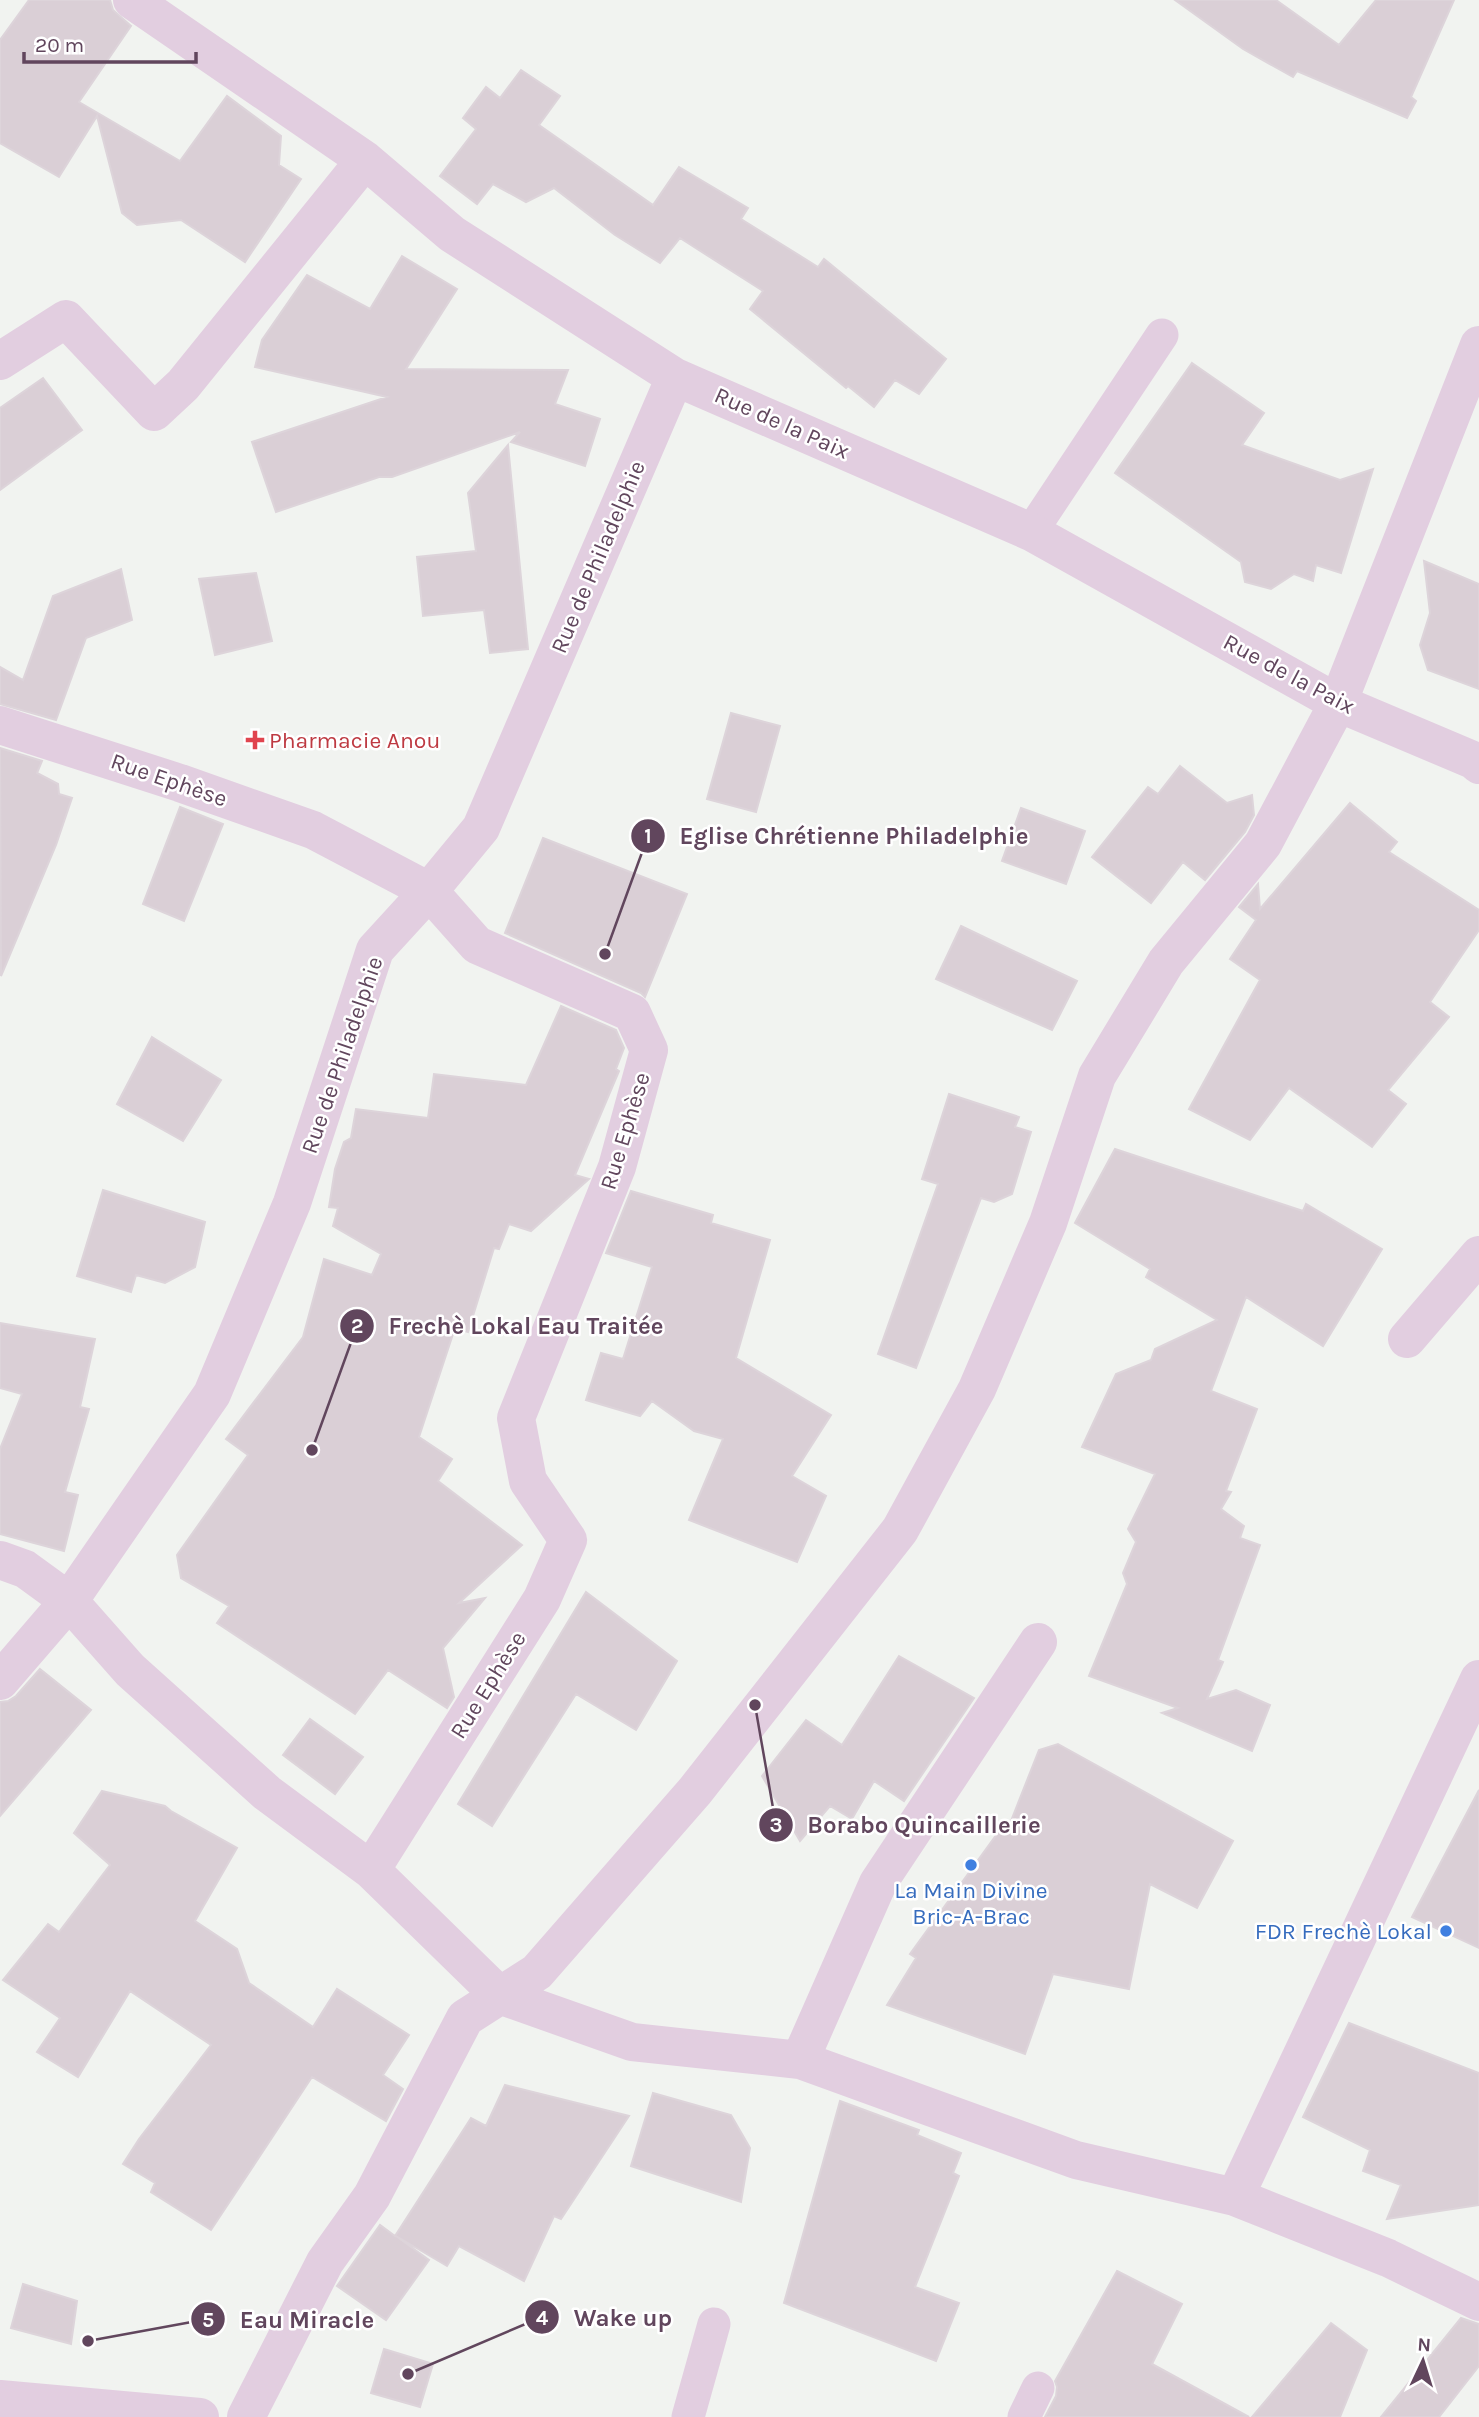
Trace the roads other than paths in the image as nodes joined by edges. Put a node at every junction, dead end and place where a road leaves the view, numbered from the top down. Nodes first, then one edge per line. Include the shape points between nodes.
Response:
1 (132, 0) edge
2 (365, 160) junction
3 (1162, 335) dead end
4 (1479, 345) edge
5 (0, 360) edge
6 (675, 377) junction
7 (1031, 533) junction
8 (1338, 703) junction
9 (0, 725) edge
10 (1479, 765) edge
11 (429, 891) junction
12 (1479, 1255) edge
13 (1407, 1339) dead end
14 (0, 1560) edge
15 (69, 1601) junction
16 (1038, 1642) dead end
17 (1479, 1679) edge
18 (0, 1681) edge
19 (371, 1870) junction
20 (499, 1995) junction
21 (800, 2060) junction
22 (1235, 2197) junction
23 (1479, 2302) edge
24 (715, 2324) dead end
25 (0, 2399) edge
26 (200, 2417) edge
27 (246, 2417) edge
28 (688, 2417) edge

1 - 2 street, Rue de la Paix
2 - 5 street via 183,386 154,412 66,319
2 - 6 street, Rue de la Paix via 452,234
3 - 7 lane
4 - 8 street
6 - 7 street, Rue de la Paix
6 - 11 street, Rue de Philadelphie via 481,828
7 - 8 street, Rue de la Paix
8 - 10 street, Rue de la Paix
8 - 20 street via 1263,844 1166,962 1097,1076 1048,1223 977,1389 900,1530 695,1791 537,1972
9 - 11 street, Rue Ephèse via 313,830
11 - 15 street, Rue de Philadelphie via 375,950 292,1203 212,1394
11 - 19 street, Rue Ephèse via 477,946 632,1013 649,1050 617,1167 516,1418 528,1481 569,1540 542,1599
12 - 13 street
14 - 15 street via 25,1569
15 - 18 street, Rue de Philadelphie
15 - 19 street via 159,1697 267,1793
16 - 21 street via 878,1883
17 - 22 street
19 - 20 street
20 - 21 street via 632,2042
20 - 27 street via 465,2018 372,2196 324,2262
21 - 22 street via 1076,2160
22 - 23 street via 1388,2258
24 - 28 lane
25 - 26 street

